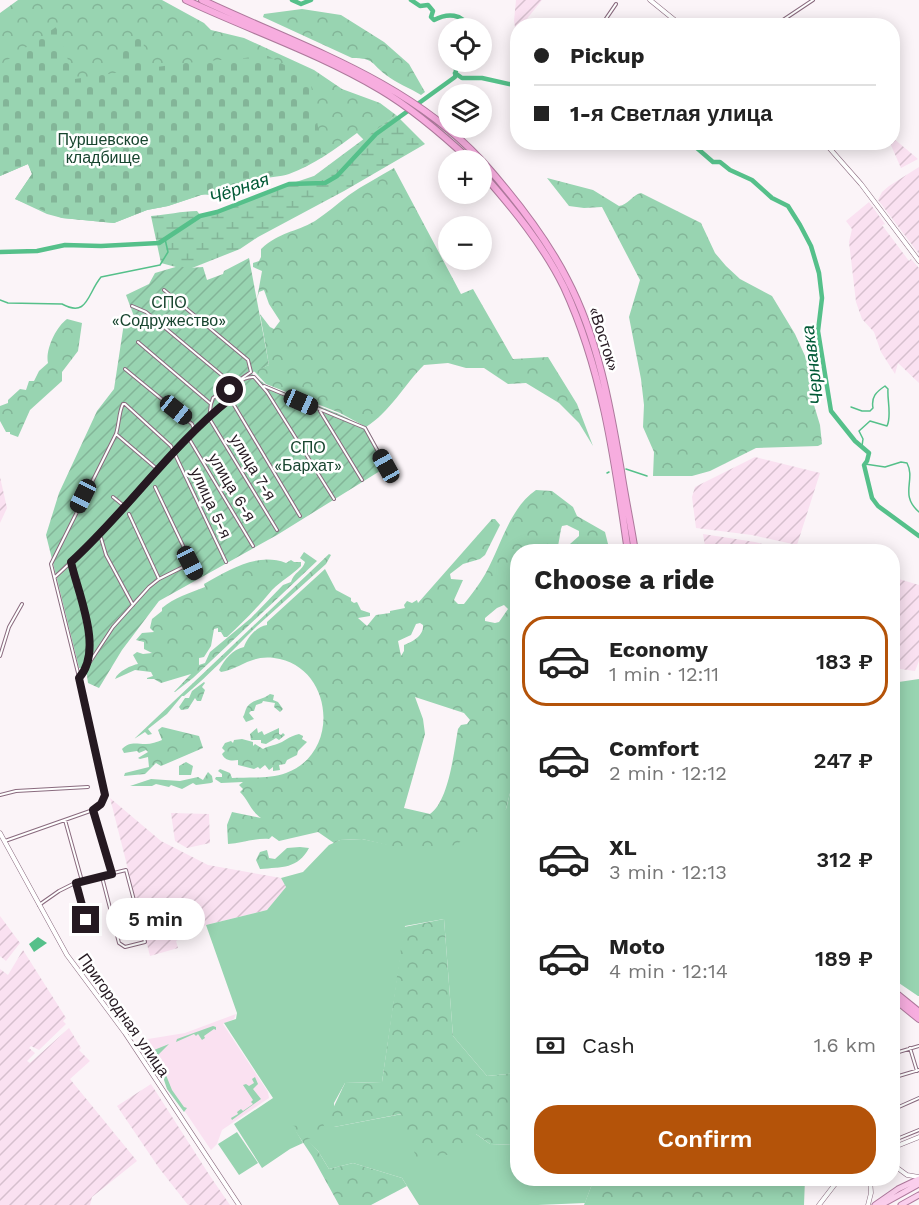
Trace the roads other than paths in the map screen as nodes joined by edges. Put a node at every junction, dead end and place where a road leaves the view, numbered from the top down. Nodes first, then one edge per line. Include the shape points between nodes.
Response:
1 (186, 0) edge
2 (202, 0) edge
3 (650, 0) edge
4 (813, 0) edge
5 (616, 4) dead end
6 (606, 18) edge
7 (672, 18) edge
8 (786, 18) edge
9 (408, 104) junction
10 (422, 114) junction
11 (460, 150) edge
12 (469, 150) edge
13 (831, 150) edge
14 (492, 174) edge
15 (492, 185) edge
16 (919, 261) edge
17 (164, 290) dead end
18 (132, 306) dead end
19 (138, 342) dead end
20 (125, 369) dead end
21 (251, 374) junction
22 (264, 386) junction
23 (213, 398) junction
24 (230, 399) junction
25 (211, 404) junction
26 (319, 410) junction
27 (208, 418) junction
28 (195, 431) junction
29 (116, 434) junction
30 (188, 437) junction
31 (174, 452) junction
32 (386, 466) dead end
33 (157, 469) junction
34 (362, 480) dead end
35 (155, 487) dead end
36 (113, 497) dead end
37 (334, 499) dead end
38 (124, 506) junction
39 (129, 514) dead end
40 (300, 516) dead end
41 (277, 530) dead end
42 (101, 538) dead end
43 (627, 544) edge
44 (634, 544) edge
45 (253, 546) dead end
46 (71, 562) junction
47 (226, 562) dead end
48 (190, 563) junction
49 (197, 575) dead end
50 (55, 577) junction
51 (159, 579) junction
52 (22, 604) dead end
53 (133, 604) junction
54 (0, 656) edge
55 (87, 667) junction
56 (79, 678) junction
57 (88, 787) dead end
58 (0, 795) edge
59 (93, 810) junction
60 (65, 820) junction
61 (0, 833) edge
62 (4, 841) junction
63 (112, 874) junction
64 (102, 876) junction
65 (82, 881) junction
66 (76, 883) junction
67 (39, 905) junction
68 (86, 920) dead end
69 (900, 997) edge
70 (900, 1004) edge
71 (919, 1012) edge
72 (919, 1019) edge
73 (919, 1046) edge
74 (910, 1048) junction
75 (900, 1051) edge
76 (918, 1070) edge
77 (900, 1076) edge
78 (919, 1098) edge
79 (900, 1106) edge
80 (919, 1130) edge
81 (917, 1137) edge
82 (900, 1138) edge
83 (900, 1144) edge
84 (900, 1170) edge
85 (919, 1178) edge
86 (919, 1184) edge
87 (834, 1186) edge
88 (870, 1186) edge
89 (919, 1196) edge
90 (239, 1205) edge
91 (819, 1205) edge
92 (868, 1205) edge
93 (875, 1205) edge
94 (881, 1205) edge
95 (901, 1205) edge

1 - 9 highway, «Восток»
2 - 9 highway, «Восток» via 355,69
3 - 7 street
4 - 8 street
5 - 6 street
9 - 10 highway, «Восток»
10 - 11 highway, «Восток»
10 - 12 highway, «Восток» via 440,122
13 - 16 street
14 - 44 highway, «Восток» via 539,233 579,304 607,394
15 - 43 highway, «Восток» via 547,258 581,331 607,423
17 - 21 street via 245,357
18 - 23 street via 146,312 224,377 226,383
19 - 25 street
20 - 28 street via 189,421
21 - 22 street
21 - 23 street
21 - 24 street via 230,390
22 - 26 street
22 - 37 street
23 - 25 street
24 - 27 street
24 - 40 street
25 - 27 street
26 - 32 street via 365,428
26 - 34 street
27 - 28 street
27 - 41 street, улица 7-я
28 - 30 street
29 - 31 street, улица 5-я via 121,406 125,404 169,442
29 - 33 street
29 - 50 street via 51,564
30 - 31 street
30 - 45 street, улица 6-я
31 - 33 street
31 - 47 street, улица 5-я
33 - 38 street
35 - 48 street
36 - 38 street
38 - 46 street
39 - 51 street
42 - 53 street
46 - 50 street
46 - 55 street via 90,634
48 - 49 street
48 - 51 street
50 - 56 street
51 - 53 street
52 - 54 street via 9,627
53 - 55 street
55 - 56 street
56 - 59 street via 105,795
57 - 58 street
59 - 60 street
59 - 63 street
60 - 62 street
60 - 65 street
61 - 62 street, Пригородная улица
62 - 67 street, Пригородная улица
63 - 64 street
63 - 64 street via 127,870 145,942 124,947 119,942
64 - 65 street
65 - 66 street
66 - 67 street
66 - 68 street
67 - 90 street, Пригородная улица via 67,955 125,1034
69 - 71 highway
70 - 72 highway
73 - 74 street
74 - 75 street
74 - 76 street
76 - 77 street
78 - 79 street
80 - 82 street
81 - 83 street
84 - 85 street
85 - 93 main road
86 - 94 main road
87 - 91 street
88 - 92 street
89 - 95 main road

